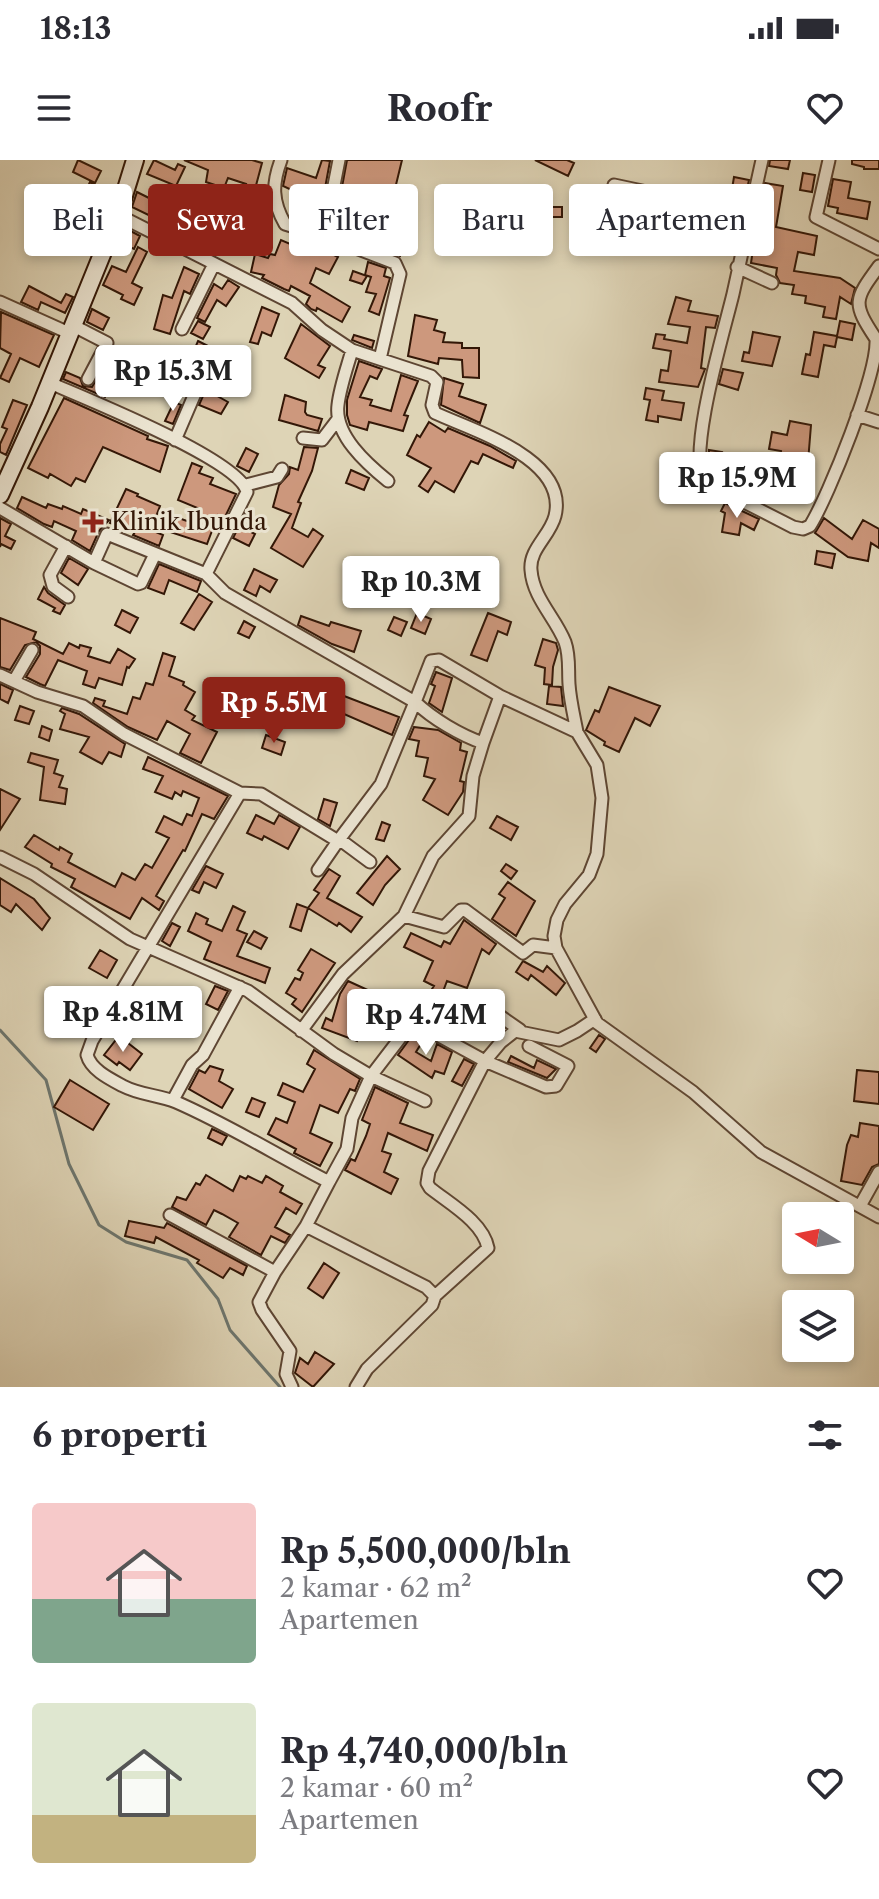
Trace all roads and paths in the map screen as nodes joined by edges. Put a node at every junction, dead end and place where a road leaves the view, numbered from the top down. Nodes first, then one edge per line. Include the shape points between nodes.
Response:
1 (135, 160) edge
2 (281, 160) edge
3 (339, 160) edge
4 (762, 160) edge
5 (829, 160) edge
6 (128, 184) edge
7 (334, 184) edge
8 (757, 184) edge
9 (132, 222) edge
10 (289, 225) edge
11 (879, 249) edge
12 (101, 256) edge
13 (377, 256) edge
14 (740, 256) edge
15 (214, 264) junction
16 (879, 266) edge
17 (737, 267) junction
18 (772, 283) dead end
19 (1, 304) edge
20 (71, 329) junction
21 (182, 329) dead end
22 (878, 340) edge
23 (352, 350) junction
24 (380, 359) junction
25 (88, 379) dead end
26 (50, 383) junction
27 (199, 384) dead end
28 (857, 415) junction
29 (338, 419) junction
30 (879, 422) edge
31 (303, 438) dead end
32 (175, 440) junction
33 (282, 469) dead end
34 (759, 475) dead end
35 (388, 481) dead end
36 (246, 485) junction
37 (0, 495) edge
38 (746, 502) junction
39 (0, 508) edge
40 (66, 546) junction
41 (155, 554) junction
42 (94, 563) junction
43 (206, 574) junction
44 (68, 597) dead end
45 (32, 650) dead end
46 (0, 675) edge
47 (14, 681) junction
48 (500, 696) junction
49 (415, 702) junction
50 (577, 732) junction
51 (483, 743) junction
52 (240, 793) junction
53 (339, 840) junction
54 (0, 857) edge
55 (370, 862) dead end
56 (318, 870) dead end
57 (404, 916) junction
58 (146, 947) junction
59 (556, 948) junction
60 (240, 987) junction
61 (490, 1009) dead end
62 (595, 1019) junction
63 (407, 1029) dead end
64 (520, 1030) junction
65 (301, 1031) junction
66 (432, 1032) dead end
67 (529, 1046) dead end
68 (485, 1061) junction
69 (371, 1076) junction
70 (173, 1100) junction
71 (425, 1101) dead end
72 (879, 1172) edge
73 (329, 1182) junction
74 (860, 1206) junction
75 (170, 1215) dead end
76 (879, 1217) edge
77 (306, 1226) junction
78 (275, 1272) junction
79 (435, 1296) junction
80 (292, 1387) edge
81 (356, 1387) edge

1 - 6 main road
2 - 10 street via 275,204
3 - 7 street
4 - 8 street
5 - 11 street via 816,217
9 - 15 street
12 - 20 main road
13 - 24 street via 395,263 400,274
14 - 17 street
15 - 21 street
15 - 23 street via 292,303
16 - 22 street via 863,286 859,302 859,312
17 - 18 street
17 - 38 street via 713,372 700,473 705,482
19 - 20 street
20 - 25 street via 107,343
20 - 26 main road
22 - 28 street
23 - 24 street
23 - 29 street
24 - 50 street via 431,376 437,382 435,413 523,454 549,479 555,492 555,520 530,567 538,595 565,642
26 - 32 street
26 - 37 main road
27 - 32 street
28 - 30 street
28 - 38 street via 808,528 793,527
29 - 31 street via 322,440
29 - 35 street via 363,461
32 - 36 street
33 - 36 street via 277,477
34 - 38 street
36 - 43 street via 241,507
39 - 40 street
40 - 42 street
40 - 44 street via 50,575 53,586
41 - 42 street via 138,584
41 - 42 street via 107,534
41 - 43 street
43 - 49 street via 225,593
45 - 47 street
46 - 47 street
47 - 52 street via 83,706 124,734
48 - 49 street via 434,660
48 - 50 street
48 - 51 street
49 - 51 street
49 - 53 street via 381,784
50 - 59 street via 601,777 599,836 589,875 557,920
51 - 57 street via 469,816 433,856
52 - 53 street via 261,794
52 - 58 street
53 - 55 street
53 - 56 street
54 - 58 street
57 - 59 street via 444,927 465,910 523,953 533,945
57 - 65 street via 343,974
58 - 60 street
58 - 70 street via 87,1055 92,1065 128,1088
59 - 62 street
60 - 65 street
60 - 70 street
61 - 64 street
62 - 64 street via 559,1040
62 - 74 street via 705,1101 761,1152
63 - 69 street
64 - 68 street
65 - 69 street
66 - 68 street
67 - 68 street via 568,1066 552,1088
68 - 79 street via 427,1183 465,1215 486,1238 488,1248
69 - 71 street
69 - 73 street via 352,1118 347,1149
70 - 73 street
72 - 74 street
73 - 77 street
74 - 76 street
75 - 78 street
77 - 78 street
77 - 79 street
78 - 80 street via 260,1305 290,1351 286,1374
79 - 81 street

